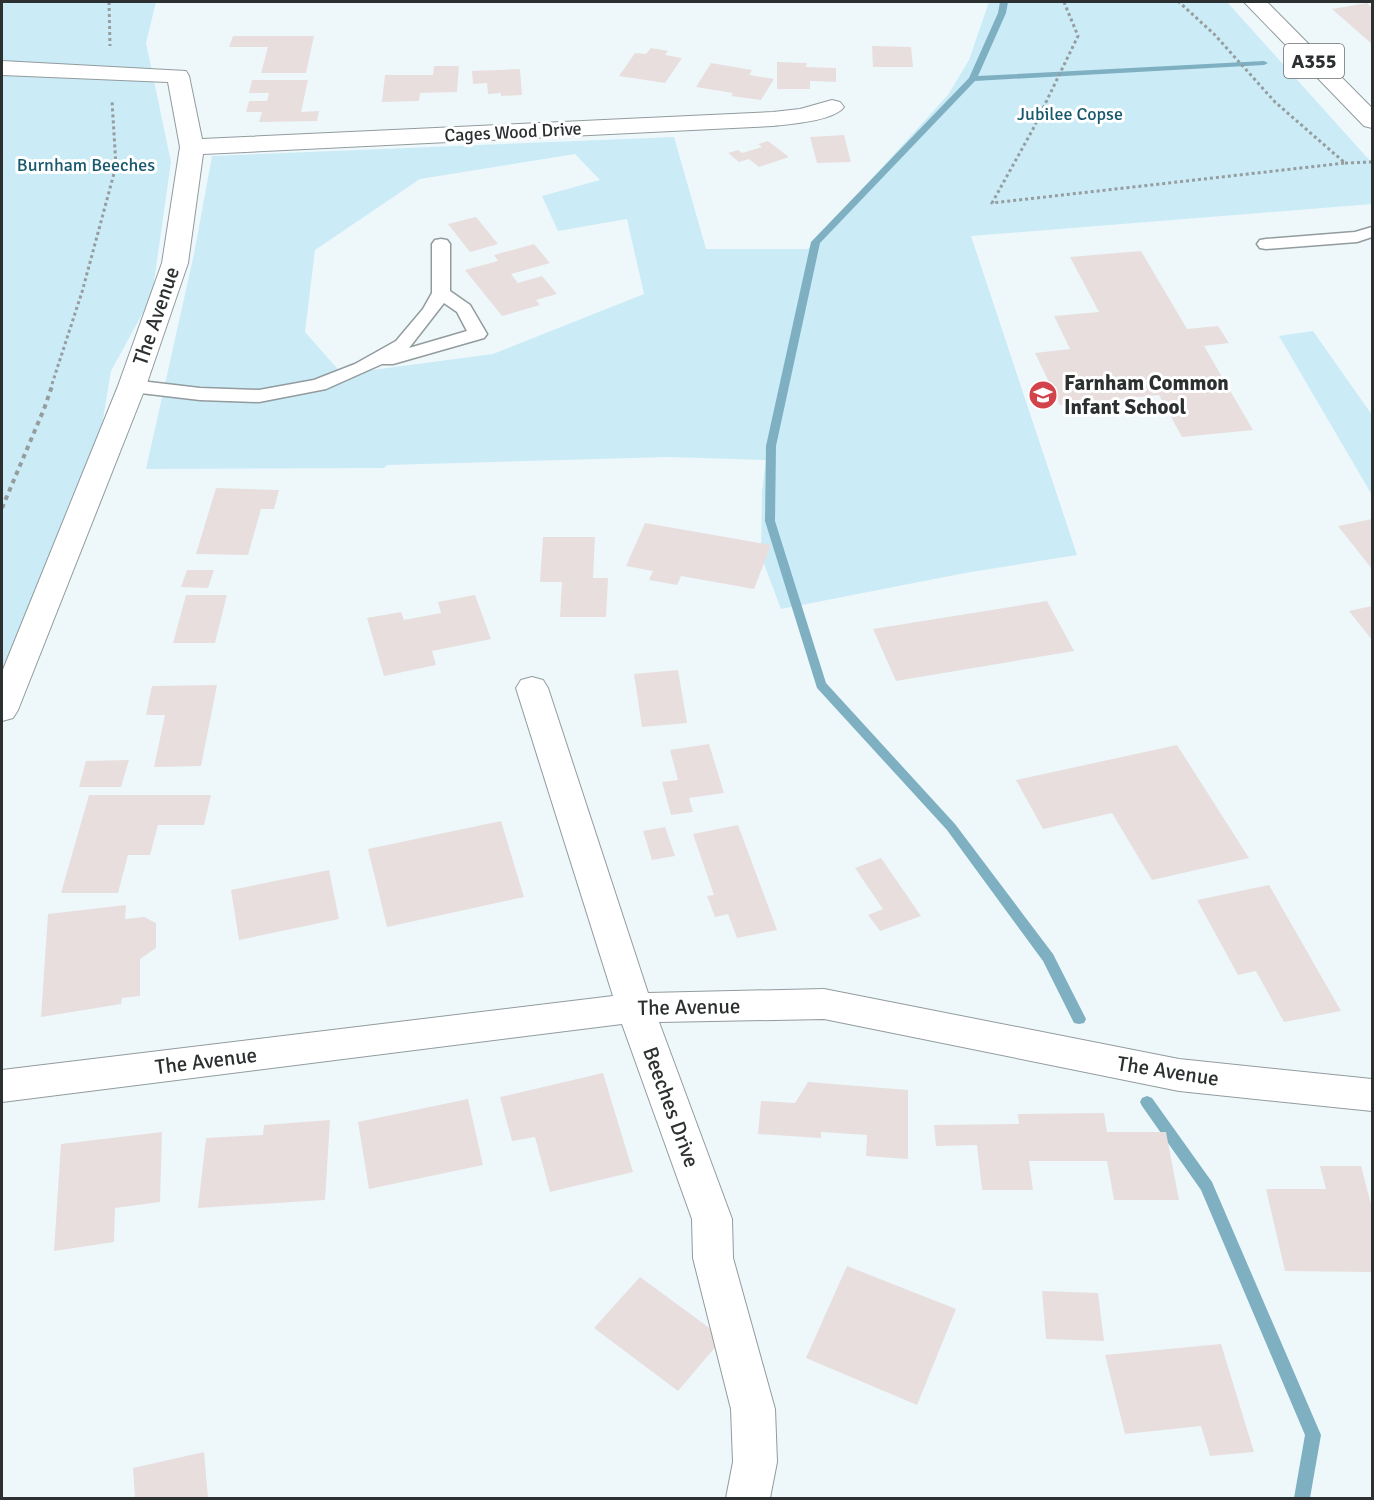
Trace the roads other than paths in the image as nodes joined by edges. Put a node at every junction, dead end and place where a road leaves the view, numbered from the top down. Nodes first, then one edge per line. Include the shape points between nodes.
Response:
1 (1255, 2) edge
2 (2, 68) edge
3 (832, 106) dead end
4 (1372, 121) edge
5 (192, 147) junction
6 (1372, 232) edge
7 (441, 244) dead end
8 (1266, 244) dead end
9 (441, 293) junction
10 (362, 368) junction
11 (132, 386) junction
12 (532, 688) dead end
13 (2, 710) edge
14 (635, 1008) junction
15 (2, 1086) edge
16 (1372, 1095) edge
17 (748, 1498) edge

1 - 4 street, A355
2 - 5 street, The Avenue via 178,76
3 - 5 street, Cages Wood Drive via 802,116 772,119
5 - 11 street, The Avenue via 175,263
6 - 8 lane via 1357,237
7 - 9 lane
9 - 10 lane via 402,345
9 - 10 lane via 464,309 478,334
10 - 11 lane via 319,385 259,396
11 - 13 street, The Avenue
12 - 14 street, Beeches Drive
14 - 15 street, The Avenue
14 - 16 street, The Avenue via 824,1004 1179,1075
14 - 17 street, Beeches Drive via 712,1219 712,1258 753,1409 755,1462

